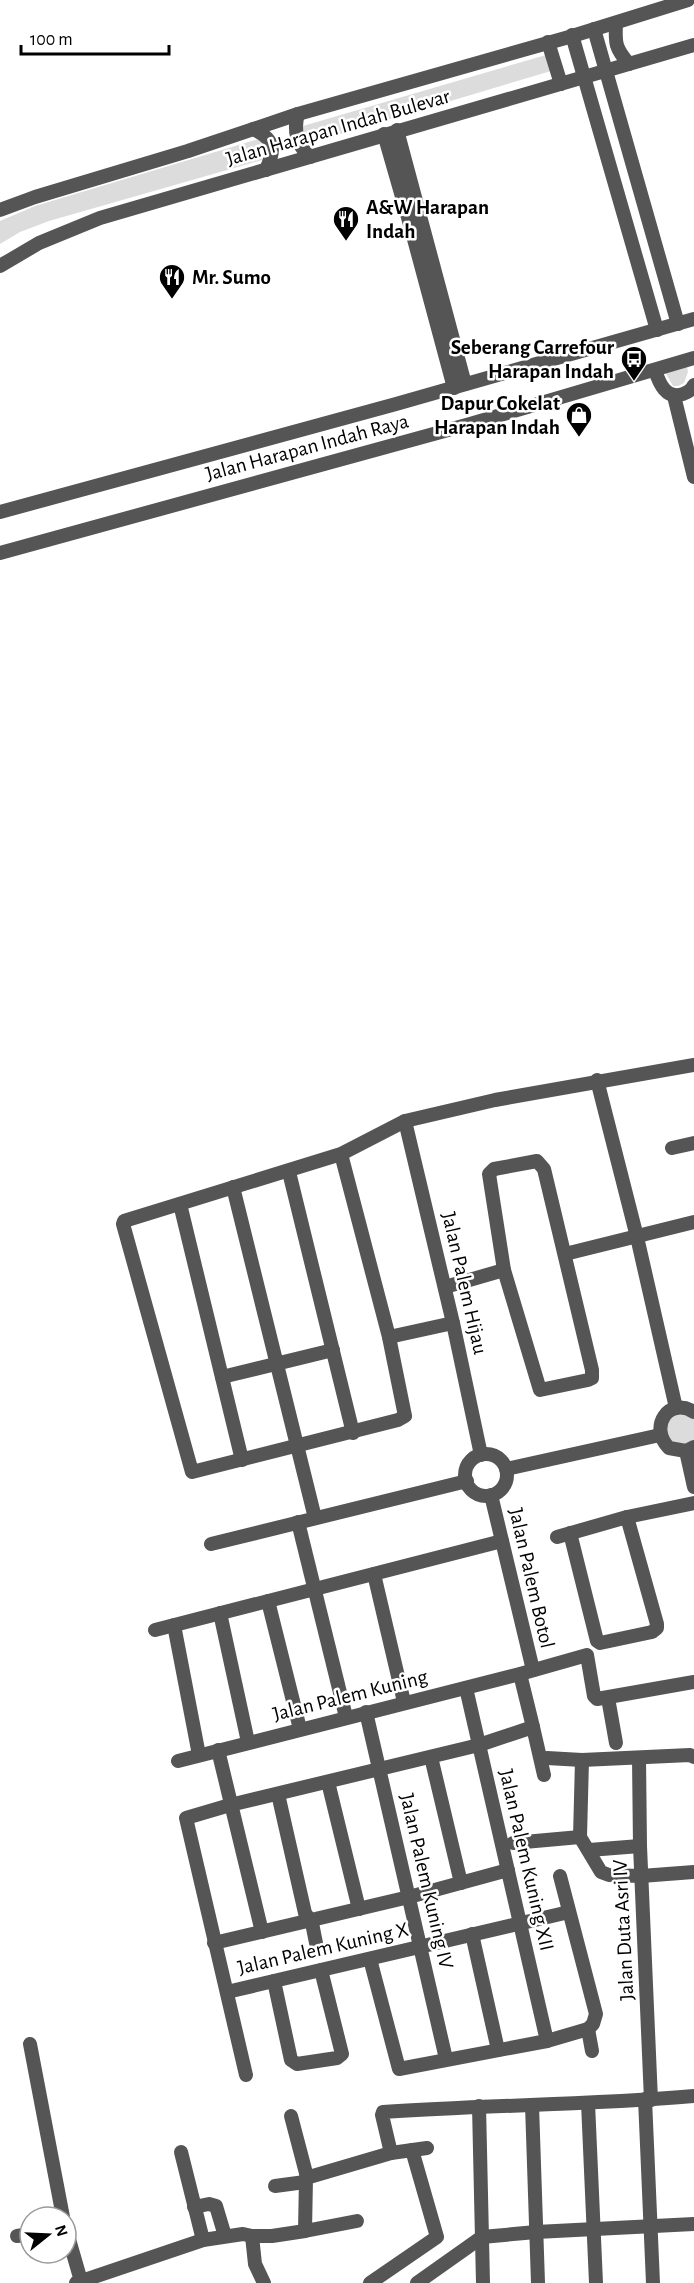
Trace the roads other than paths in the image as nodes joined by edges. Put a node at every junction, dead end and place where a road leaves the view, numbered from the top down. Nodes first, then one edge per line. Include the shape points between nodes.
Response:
1 (688, 0) edge
2 (616, 22) junction
3 (594, 29) junction
4 (572, 35) junction
5 (548, 42) junction
6 (694, 45) edge
7 (629, 64) junction
8 (606, 70) junction
9 (585, 77) junction
10 (561, 84) junction
11 (298, 114) junction
12 (254, 129) junction
13 (391, 132) junction
14 (310, 157) junction
15 (266, 170) junction
16 (0, 210) edge
17 (0, 266) edge
18 (694, 319) edge
19 (678, 324) junction
20 (657, 330) junction
21 (694, 358) edge
22 (655, 370) junction
23 (460, 386) junction
24 (693, 390) edge
25 (674, 396) junction
26 (694, 477) edge
27 (0, 512) edge
28 (0, 553) edge
29 (694, 1065) edge
30 (597, 1080) junction
31 (405, 1121) junction
32 (694, 1143) edge
33 (672, 1148) dead end
34 (341, 1154) junction
35 (289, 1172) junction
36 (233, 1187) junction
37 (180, 1204) junction
38 (694, 1222) edge
39 (637, 1237) junction
40 (565, 1254) junction
41 (504, 1270) junction
42 (445, 1287) junction
43 (453, 1323) junction
44 (389, 1337) junction
45 (333, 1350) junction
46 (278, 1364) junction
47 (222, 1377) junction
48 (676, 1408) junction
49 (694, 1412) edge
50 (353, 1433) junction
51 (660, 1435) junction
52 (298, 1447) junction
53 (690, 1449) edge
54 (481, 1455) junction
55 (242, 1460) junction
56 (506, 1469) junction
57 (467, 1481) junction
58 (694, 1487) edge
59 (491, 1495) junction
60 (694, 1503) edge
61 (627, 1517) junction
62 (315, 1518) junction
63 (298, 1522) junction
64 (502, 1541) junction
65 (211, 1544) dead end
66 (374, 1574) junction
67 (314, 1589) junction
68 (268, 1601) junction
69 (220, 1613) junction
70 (174, 1625) junction
71 (155, 1630) dead end
72 (526, 1672) junction
73 (694, 1682) edge
74 (466, 1688) junction
75 (608, 1698) junction
76 (404, 1702) junction
77 (366, 1712) junction
78 (346, 1717) junction
79 (532, 1727) junction
80 (300, 1729) junction
81 (248, 1743) junction
82 (616, 1743) dead end
83 (479, 1745) junction
84 (218, 1750) junction
85 (199, 1755) junction
86 (431, 1757) junction
87 (694, 1757) edge
88 (548, 1758) dead end
89 (639, 1758) junction
90 (582, 1760) junction
91 (178, 1761) dead end
92 (379, 1770) junction
93 (544, 1775) dead end
94 (328, 1782) junction
95 (278, 1794) junction
96 (230, 1805) junction
97 (580, 1837) junction
98 (513, 1843) dead end
99 (640, 1846) junction
100 (588, 1850) junction
101 (508, 1870) junction
102 (694, 1872) edge
103 (560, 1876) dead end
104 (641, 1876) junction
105 (461, 1883) junction
106 (409, 1897) junction
107 (359, 1909) junction
108 (569, 1912) junction
109 (309, 1919) junction
110 (521, 1923) junction
111 (262, 1932) junction
112 (472, 1934) junction
113 (214, 1943) junction
114 (316, 1943) dead end
115 (422, 1947) junction
116 (370, 1959) junction
117 (321, 1970) junction
118 (274, 1981) junction
119 (227, 1992) junction
120 (588, 2029) junction
121 (547, 2041) junction
122 (30, 2044) dead end
123 (498, 2050) junction
124 (592, 2052) dead end
125 (446, 2059) junction
126 (246, 2075) dead end
127 (694, 2096) edge
128 (648, 2099) junction
129 (588, 2103) junction
130 (532, 2105) junction
131 (479, 2106) junction
132 (291, 2116) dead end
133 (427, 2148) dead end
134 (412, 2150) junction
135 (181, 2152) dead end
136 (391, 2153) junction
137 (306, 2179) junction
138 (275, 2186) dead end
139 (61, 2205) edge
140 (194, 2206) junction
141 (357, 2220) dead end
142 (694, 2224) edge
143 (650, 2226) junction
144 (594, 2229) junction
145 (305, 2231) junction
146 (536, 2232) junction
147 (225, 2236) junction
148 (252, 2236) junction
149 (482, 2237) junction
150 (203, 2240) junction
151 (74, 2265) edge
152 (114, 2277) edge
153 (78, 2282) edge
154 (421, 2282) edge
155 (264, 2283) edge
156 (370, 2283) edge
157 (483, 2283) edge
158 (538, 2283) edge
159 (596, 2283) edge
160 (653, 2283) edge

1 - 2 street, Jalan Harapan Indah Bulevar
2 - 3 street, Jalan Harapan Indah Bulevar
2 - 7 street via 617,50
3 - 4 street, Jalan Harapan Indah Bulevar
3 - 8 street
4 - 5 street, Jalan Harapan Indah Bulevar
4 - 9 street
5 - 10 street
5 - 11 street, Jalan Harapan Indah Bulevar
6 - 7 street, Jalan Harapan Indah Bulevar
7 - 8 street, Jalan Harapan Indah Bulevar
8 - 9 street, Jalan Harapan Indah Bulevar
8 - 19 street
9 - 10 street, Jalan Harapan Indah Bulevar
9 - 20 street
10 - 13 street, Jalan Harapan Indah Bulevar
11 - 12 street, Jalan Harapan Indah Bulevar
11 - 14 street via 296,137
12 - 15 street via 266,135 272,146
12 - 16 street, Jalan Harapan Indah Bulevar
13 - 14 street, Jalan Harapan Indah Bulevar
13 - 23 street
14 - 15 street, Jalan Harapan Indah Bulevar
15 - 17 street, Jalan Harapan Indah Bulevar via 100,218 39,243
18 - 19 street, Jalan Harapan Indah Raya
19 - 20 street, Jalan Harapan Indah Raya
20 - 23 street, Jalan Harapan Indah Raya
21 - 22 street, Jalan Harapan Indah Raya
22 - 25 street via 665,391
22 - 28 street, Jalan Harapan Indah Raya
23 - 27 street, Jalan Harapan Indah Raya
24 - 25 street
25 - 26 street
29 - 30 street
30 - 31 street
30 - 39 street
31 - 34 street
31 - 42 street, Jalan Palem Hijau
32 - 33 street
34 - 35 street
34 - 44 street
35 - 36 street
35 - 45 street
36 - 37 street
36 - 46 street
37 - 47 street
37 - 55 street via 123,1224 190,1469 192,1472
38 - 39 street
39 - 40 street
39 - 48 street
40 - 41 street via 541,1163 494,1169 489,1174
40 - 41 street via 592,1370 588,1380 544,1390 537,1388
41 - 42 street
42 - 43 street, Jalan Palem Hijau
43 - 44 street
43 - 54 street, Jalan Palem Hijau
44 - 50 street via 405,1416
45 - 46 street
45 - 50 street
46 - 47 street
46 - 52 street
47 - 55 street
48 - 49 street
48 - 51 street via 663,1418
50 - 52 street
51 - 53 street via 669,1448
51 - 56 street
52 - 55 street
52 - 62 street
53 - 58 street
54 - 56 street via 496,1457
54 - 57 street via 468,1465
56 - 59 street via 506,1482
57 - 59 street via 479,1494
57 - 62 street
59 - 64 street, Jalan Palem Botol
60 - 61 street
61 - 61 street via 657,1624 652,1632 600,1643 563,1535
62 - 63 street
63 - 65 street
63 - 67 street
64 - 66 street
64 - 72 street, Jalan Palem Botol
66 - 67 street
66 - 76 street
67 - 68 street
67 - 78 street
68 - 69 street
68 - 80 street
69 - 70 street
69 - 81 street
70 - 71 street
70 - 85 street
72 - 74 street, Jalan Palem Kuning
72 - 75 street, Jalan Palem Kuning via 586,1655 595,1697
72 - 79 street, Jalan Palem Botol
73 - 75 street
74 - 76 street, Jalan Palem Kuning
74 - 83 street, Jalan Palem Kuning XII
75 - 82 street
76 - 77 street, Jalan Palem Kuning
77 - 78 street, Jalan Palem Kuning
77 - 92 street, Jalan Palem Kuning IV
78 - 80 street, Jalan Palem Kuning
79 - 83 street
79 - 93 street, Jalan Palem Botol
80 - 81 street, Jalan Palem Kuning
81 - 84 street, Jalan Palem Kuning
83 - 86 street
83 - 101 street, Jalan Palem Kuning XII
84 - 85 street, Jalan Palem Kuning
84 - 96 street
85 - 91 street, Jalan Palem Kuning
86 - 92 street
86 - 105 street
87 - 89 street
88 - 90 street
89 - 90 street
89 - 99 street, Jalan Duta Asri IV
90 - 97 street
92 - 94 street
92 - 106 street, Jalan Palem Kuning IV
94 - 95 street
94 - 107 street
95 - 96 street
95 - 109 street
96 - 111 street
96 - 113 street via 186,1818
97 - 98 street
97 - 100 street
99 - 100 street
99 - 104 street, Jalan Duta Asri IV
100 - 104 street via 605,1874
101 - 105 street
101 - 110 street, Jalan Palem Kuning XII
102 - 104 street
103 - 108 street
104 - 128 street, Jalan Duta Asri IV
105 - 106 street
106 - 107 street
106 - 115 street, Jalan Palem Kuning IV
107 - 109 street
108 - 110 street, Jalan Palem Kuning X
108 - 120 street via 596,2014 594,2025
109 - 111 street
109 - 114 street
110 - 112 street, Jalan Palem Kuning X
110 - 121 street, Jalan Palem Kuning XII
111 - 113 street
112 - 115 street, Jalan Palem Kuning X
112 - 123 street
113 - 119 street
115 - 116 street, Jalan Palem Kuning X
115 - 125 street, Jalan Palem Kuning IV
116 - 117 street, Jalan Palem Kuning X
116 - 125 street via 399,2069
117 - 118 street, Jalan Palem Kuning X
117 - 118 street via 342,2054 337,2058 297,2064 291,2060
118 - 119 street, Jalan Palem Kuning X
119 - 126 street
120 - 121 street
120 - 124 street
121 - 123 street
122 - 139 street
123 - 125 street
127 - 128 street
128 - 129 street
128 - 143 street, Jalan Duta Asri IV
129 - 130 street
129 - 144 street
130 - 131 street
130 - 146 street
131 - 136 street via 382,2112
131 - 149 street
132 - 137 street
133 - 134 street
134 - 136 street
134 - 156 street via 437,2236
135 - 140 street
136 - 137 street
137 - 138 street
137 - 145 street
140 - 147 street via 216,2206
140 - 150 street
141 - 145 street
142 - 143 street
143 - 144 street
143 - 160 street, Jalan Duta Asri IV
144 - 146 street
144 - 159 street
145 - 148 street
146 - 149 street
146 - 158 street
147 - 148 street
147 - 150 street
148 - 155 street via 255,2264
149 - 154 street
149 - 157 street
150 - 152 street
151 - 153 street
152 - 153 street

